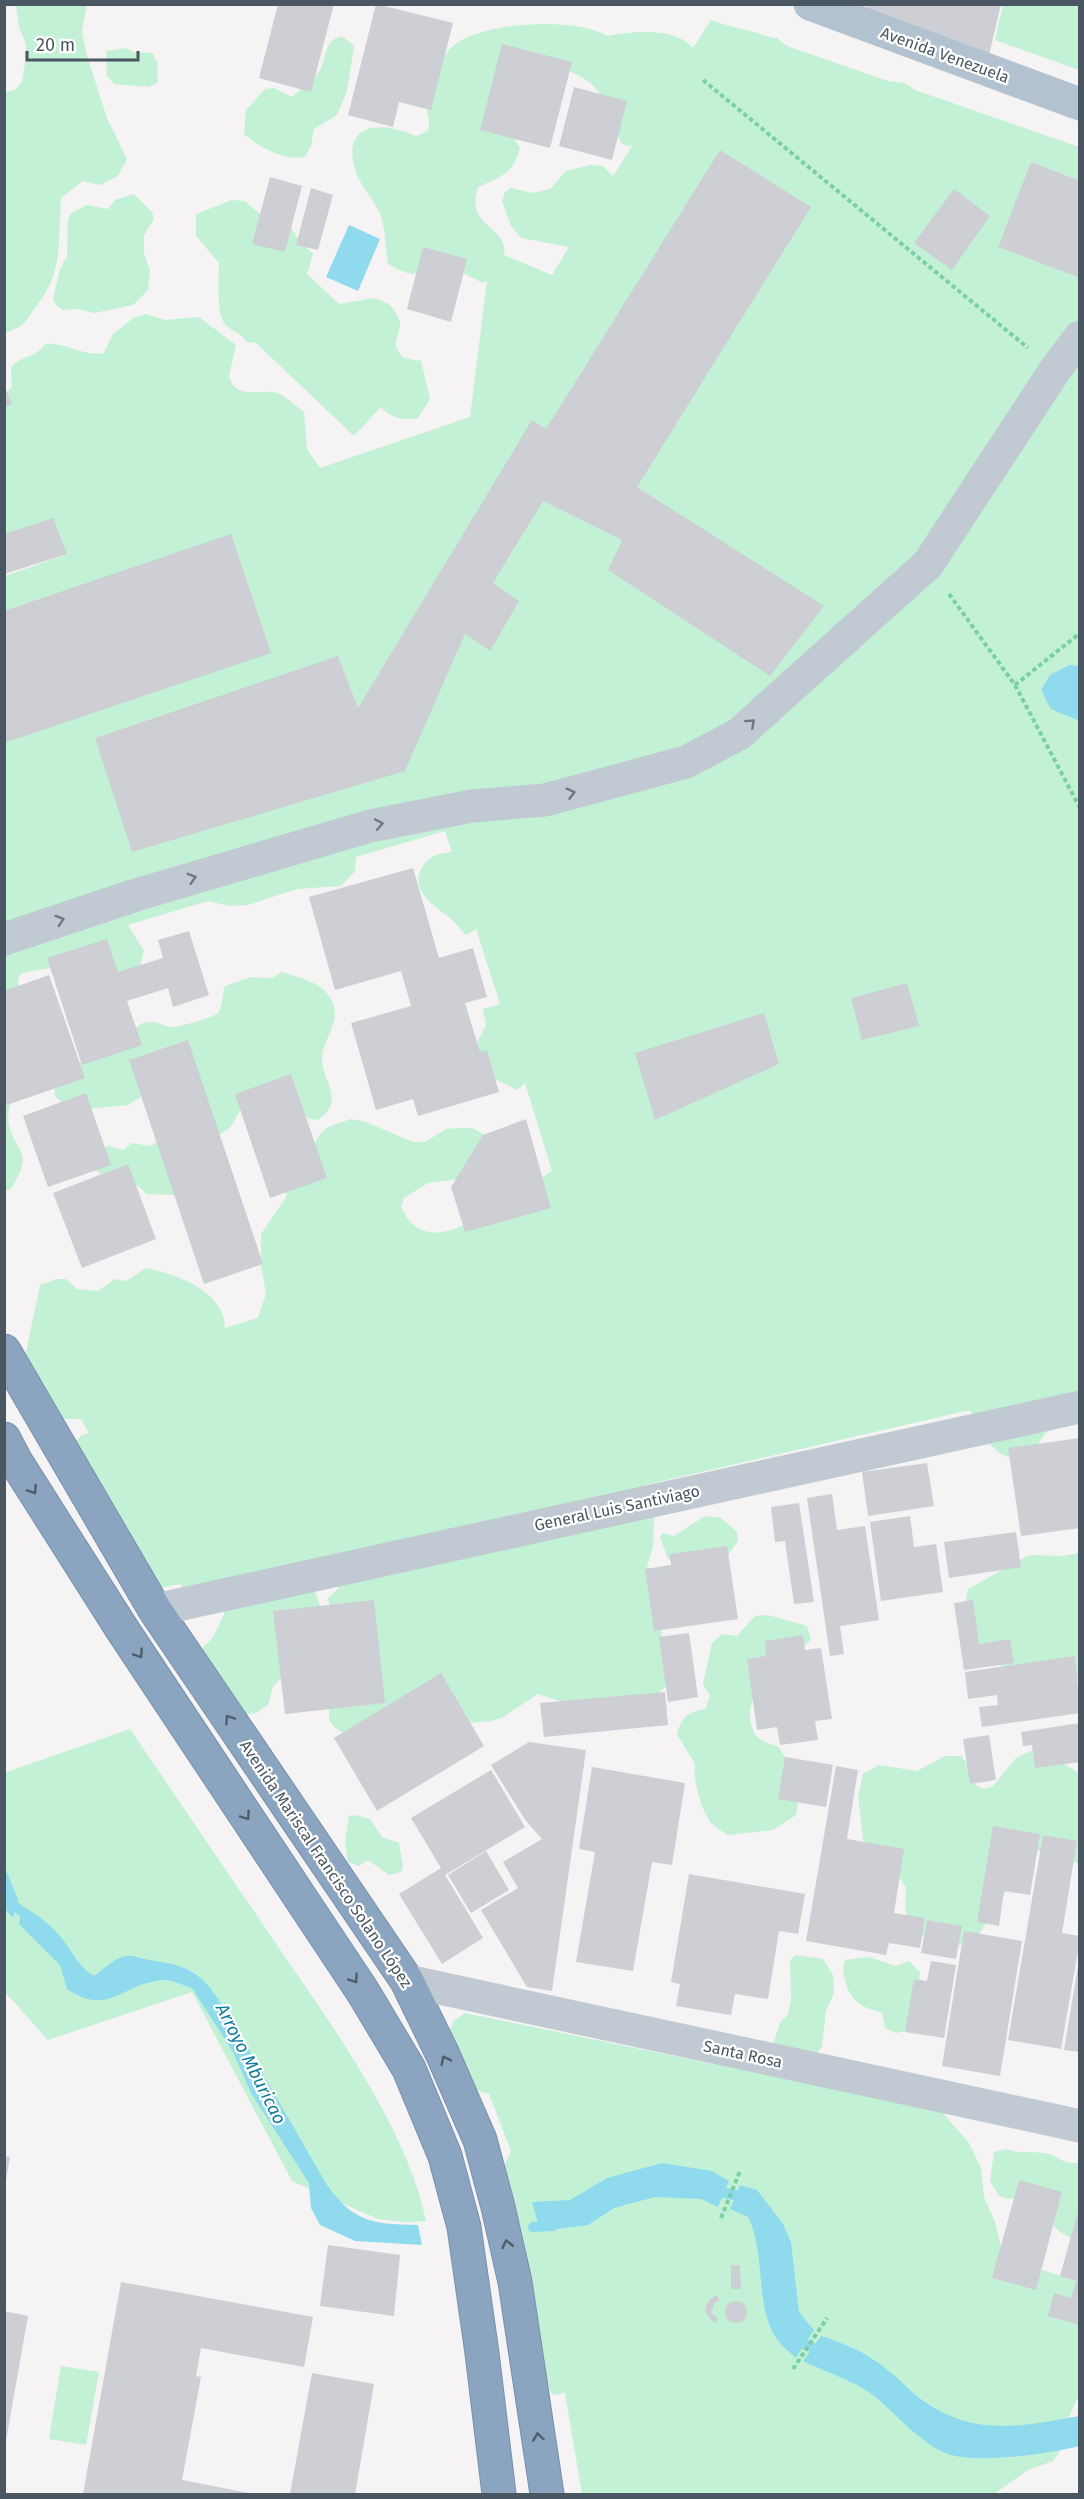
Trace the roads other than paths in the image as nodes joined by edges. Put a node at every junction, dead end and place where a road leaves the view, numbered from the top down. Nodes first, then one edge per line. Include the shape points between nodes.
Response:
1 (810, 4) edge
2 (1080, 104) edge
3 (1080, 337) edge
4 (4, 939) edge
5 (4, 1351) edge
6 (1080, 1407) edge
7 (4, 1439) edge
8 (155, 1610) junction
9 (407, 1981) junction
10 (1080, 2126) edge
11 (498, 2494) edge
12 (547, 2494) edge

1 - 2 main road, Avenida Venezuela
4 -> 3 street via 136,895 370,826 472,806 545,800 687,762 739,734 928,564
5 - 8 highway, Avenida Mariscal Francisco Solano López
6 - 8 street, General Luis Santiviago
7 -> 11 highway via 116,1619 363,1992 409,2069 445,2156 464,2227
9 -> 8 highway, Avenida Mariscal Francisco Solano López
9 - 10 street, Santa Rosa
12 -> 9 highway, Avenida Mariscal Francisco Solano López via 515,2282 480,2140

